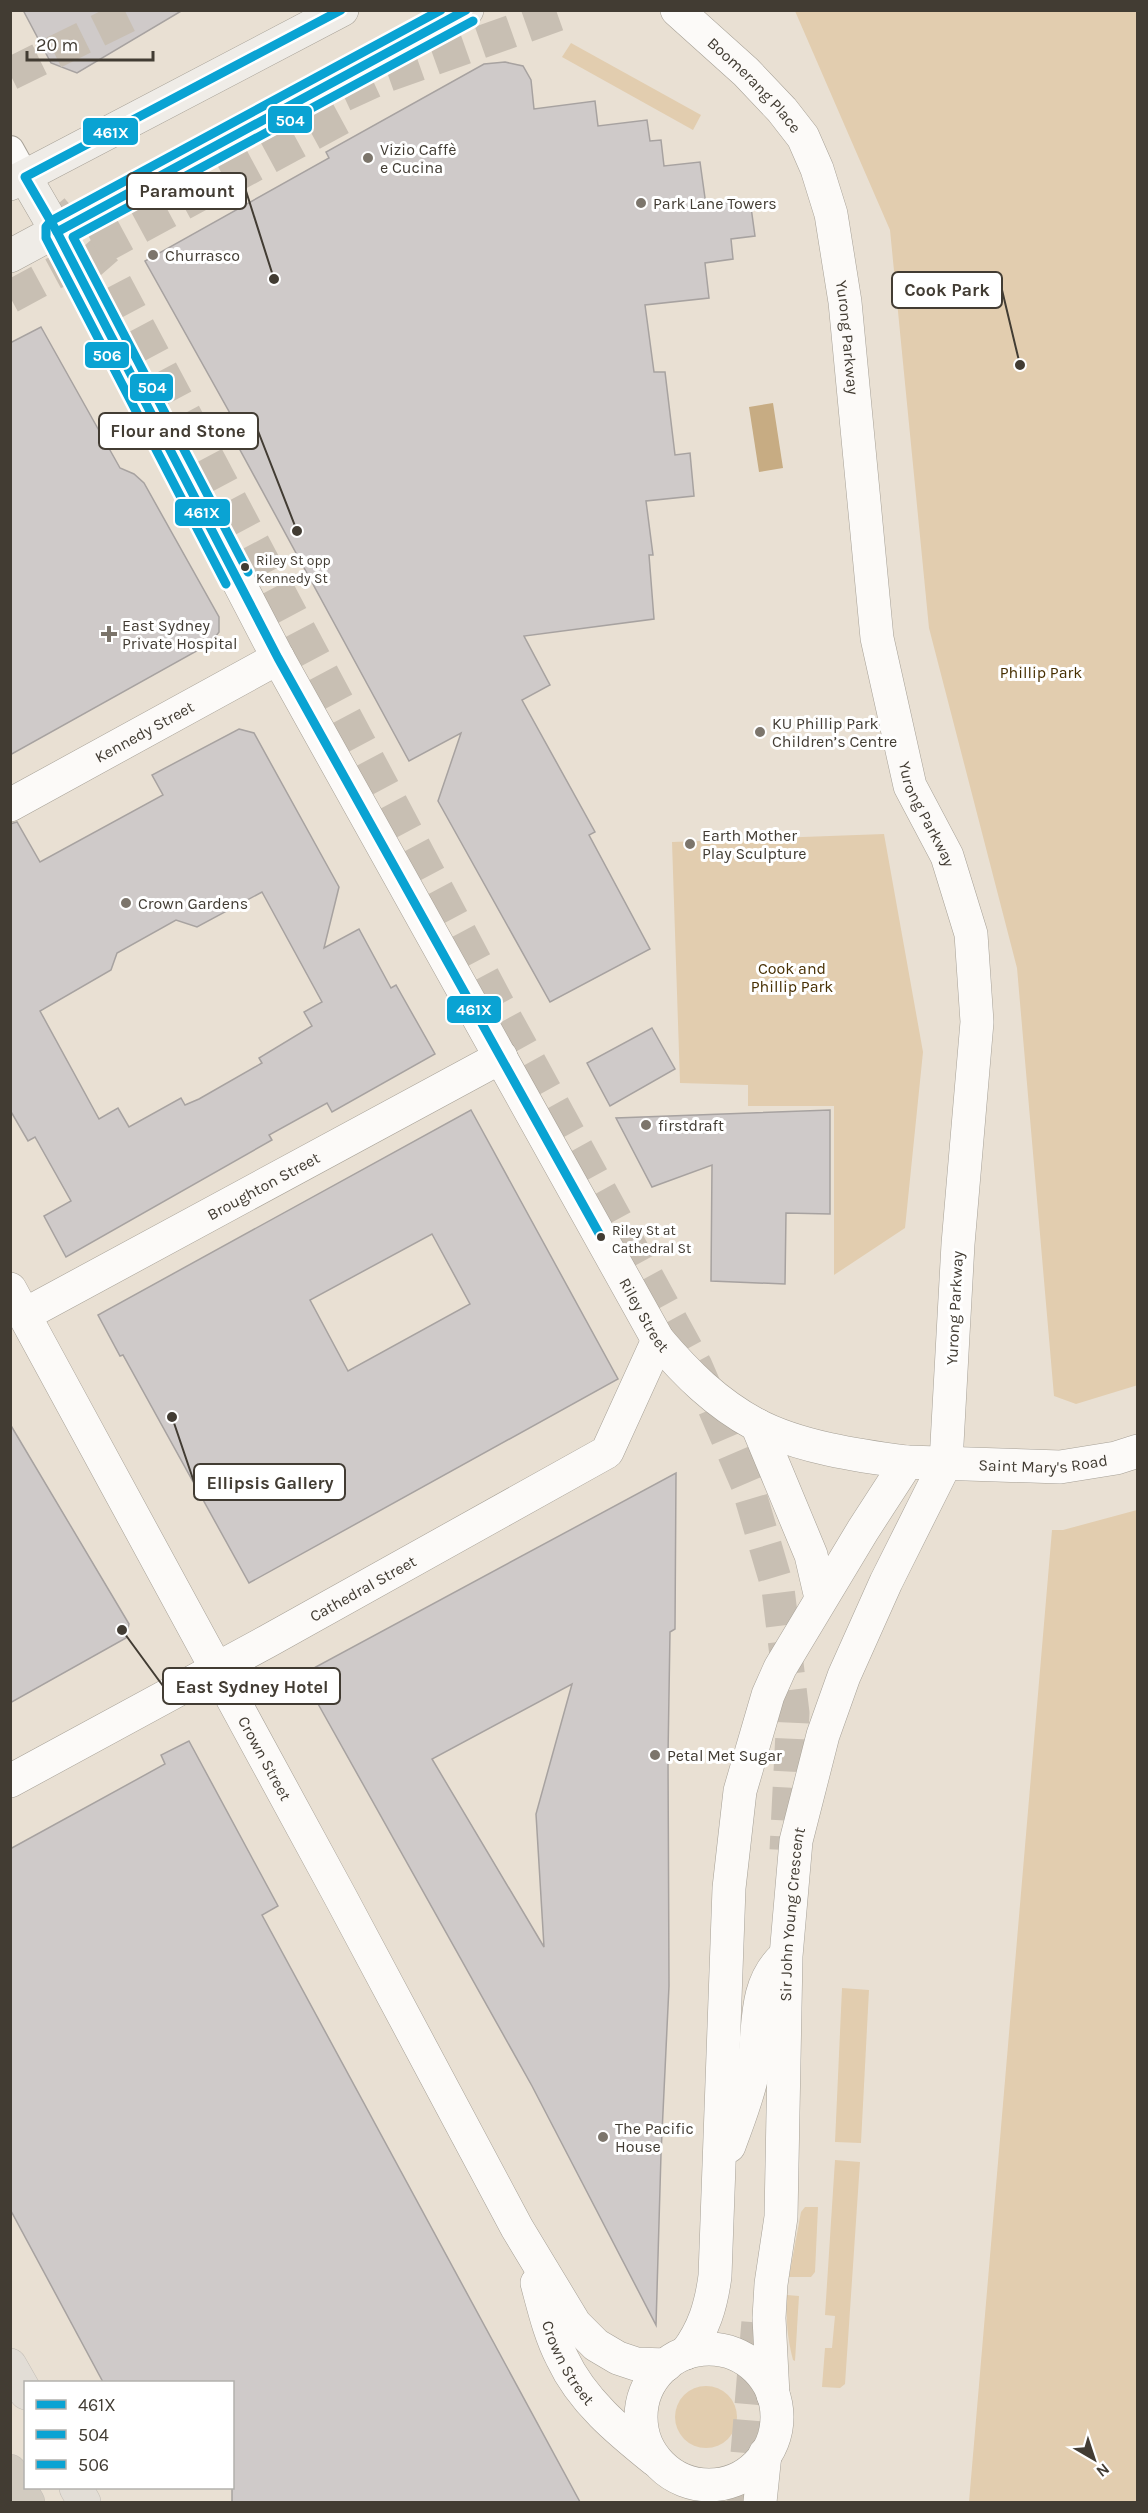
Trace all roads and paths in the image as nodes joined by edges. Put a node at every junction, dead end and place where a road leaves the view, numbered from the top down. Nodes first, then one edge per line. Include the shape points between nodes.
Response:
1 (342, 10) edge
2 (467, 10) edge
3 (677, 10) edge
4 (817, 169) joint
5 (15, 170) edge
6 (57, 232) junction
7 (10, 256) edge
8 (278, 658) junction
9 (10, 805) edge
10 (501, 1058) junction
11 (17, 1302) edge
12 (658, 1340) junction
13 (757, 1425) junction
14 (1137, 1451) edge
15 (907, 1462) junction
16 (946, 1462) junction
17 (821, 1598) junction
18 (216, 1669) junction
19 (10, 1781) edge
20 (786, 1956) junction
21 (718, 2173) junction
22 (517, 2228) junction
23 (676, 2359) junction
24 (10, 2365) edge
25 (24, 2390) edge
26 (773, 2396) junction
27 (765, 2454) junction
28 (10, 2471) edge
29 (672, 2481) edge
30 (761, 2501) edge
31 (28, 2502) edge

1 - 5 main road
2 - 6 main road
3 - 4 street, Boomerang Place via 782,110 803,137
4 - 16 street, Yurong Parkway via 831,214 845,302 877,638 910,786 947,856 971,934 977,1022 958,1244
5 - 6 main road, Riley Street
6 - 7 main road
6 - 8 street, Riley Street
8 - 9 street, Kennedy Street
8 - 10 street, Riley Street
10 - 11 street, Broughton Street
10 - 12 street, Riley Street
11 - 18 street, Crown Street
12 - 13 street, Riley Street via 705,1389
12 - 18 street, Cathedral Street via 607,1452
13 - 15 street, Riley Street via 832,1449
13 - 17 street via 811,1555
14 - 16 street, Saint Mary's Road via 1060,1467
15 - 16 street, Riley Street
15 - 17 street
16 - 20 street, Sir John Young Crescent via 867,1623 823,1735 796,1841
17 - 21 street via 768,1695 740,1791 729,1888
18 - 19 street, Cathedral Street
18 - 22 street, Crown Street
20 - 21 street via 765,1983 749,2088
20 - 26 street, Sir John Young Crescent via 783,2177 769,2318
21 - 23 street via 712,2300 701,2332
22 - 23 street, Crown Street via 585,2336 618,2358 636,2364
22 - 29 street, Crown Street via 554,2340 572,2377 611,2424
23 - 26 street via 701,2349 716,2349 746,2360 767,2382
23 - 29 street via 653,2379 644,2396 641,2415 650,2452
24 - 25 main road
26 - 27 street via 776,2427
27 - 29 street via 754,2468 723,2483
27 - 30 street
28 - 31 highway

